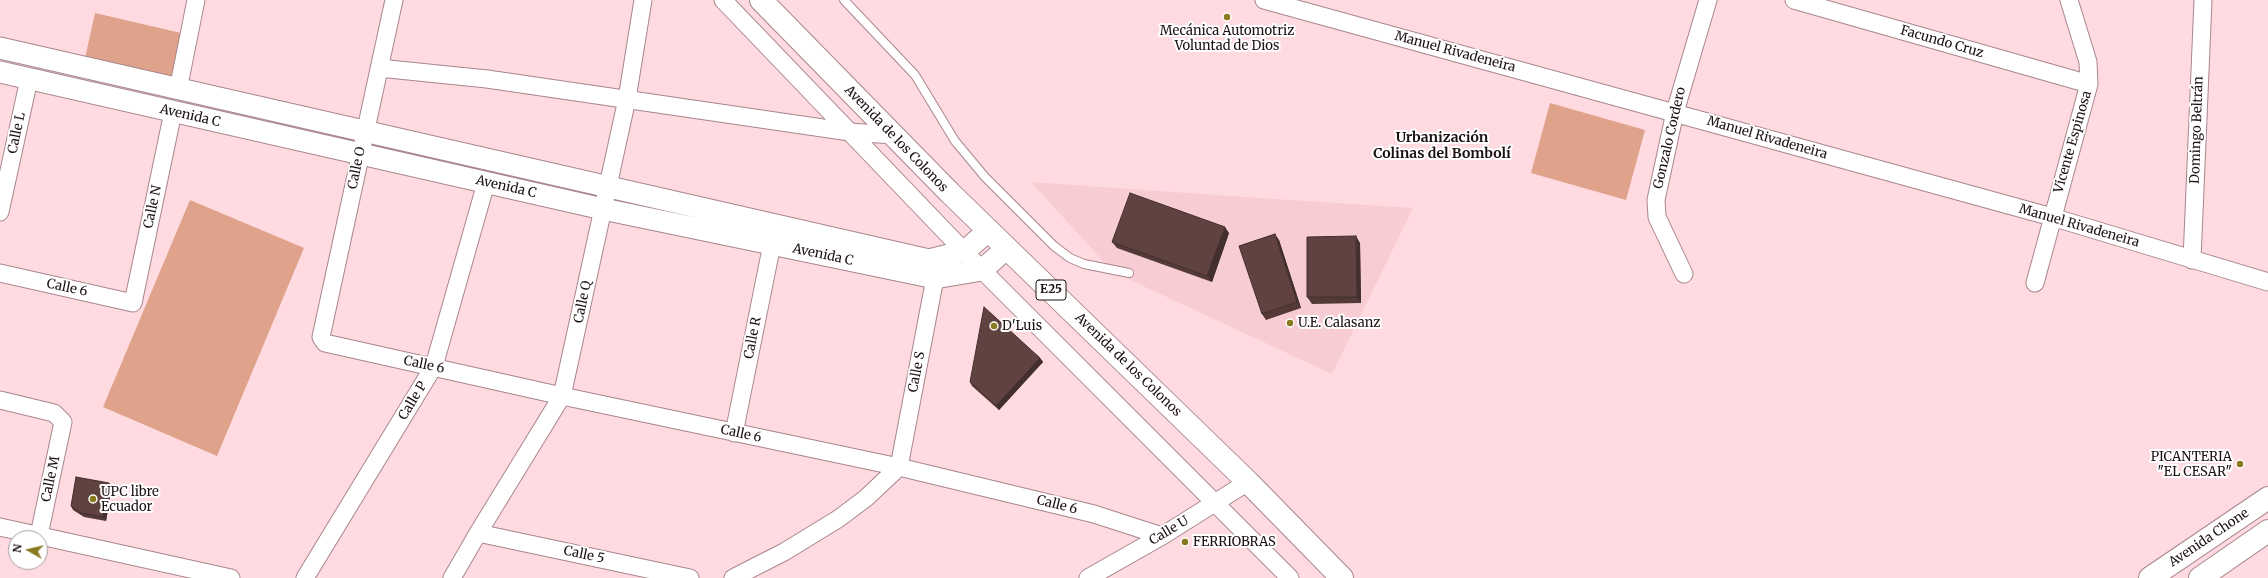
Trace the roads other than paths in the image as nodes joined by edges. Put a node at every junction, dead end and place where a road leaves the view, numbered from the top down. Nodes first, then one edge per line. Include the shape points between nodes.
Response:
1 (196, 0) edge
2 (394, 0) edge
3 (643, 0) edge
4 (723, 0) edge
5 (761, 0) edge
6 (844, 0) edge
7 (1264, 0) edge
8 (1708, 0) edge
9 (1794, 0) edge
10 (2069, 0) edge
11 (2203, 0) edge
12 (1314, 7) edge
13 (0, 48) edge
14 (379, 68) junction
15 (0, 72) edge
16 (29, 79) junction
17 (2090, 84) junction
18 (178, 90) junction
19 (627, 100) junction
20 (173, 112) junction
21 (1674, 112) junction
22 (366, 131) junction
23 (850, 132) junction
24 (893, 135) junction
25 (360, 154) junction
26 (486, 183) junction
27 (608, 186) junction
28 (603, 209) junction
29 (0, 212) edge
30 (2052, 217) junction
31 (989, 230) junction
32 (772, 244) junction
33 (1007, 248) junction
34 (965, 251) junction
35 (2192, 260) junction
36 (982, 270) junction
37 (0, 273) edge
38 (1129, 273) dead end
39 (1684, 274) dead end
40 (935, 278) junction
41 (2268, 282) edge
42 (2035, 283) dead end
43 (133, 303) joint
44 (321, 337) joint
45 (434, 366) junction
46 (562, 396) junction
47 (0, 400) edge
48 (734, 433) junction
49 (899, 467) junction
50 (1248, 482) junction
51 (2268, 498) edge
52 (1216, 502) junction
53 (0, 527) edge
54 (15, 530) edge
55 (40, 530) edge
56 (2268, 531) edge
57 (478, 533) junction
58 (1162, 536) junction
59 (48, 537) edge
60 (231, 578) edge
61 (305, 578) edge
62 (452, 578) edge
63 (690, 578) edge
64 (733, 578) edge
65 (1088, 578) edge
66 (1290, 578) edge
67 (1342, 578) edge
68 (2150, 578) edge
69 (2200, 578) edge

1 - 18 street
2 - 14 street, Calle O
3 - 19 street, Calle Q
4 - 23 street
5 - 24 main road, Avenida de los Colonos / E25
6 - 38 lane via 915,75 955,141 986,177 1054,246 1070,258 1084,264
7 - 12 street, Manuel Rivadeneira
8 - 21 street, Gonzalo Cordero
9 - 17 street, Facundo Cruz
10 - 17 street, Vicente Espinosa via 2088,62
11 - 35 street, Domingo Beltrán
12 - 21 street, Manuel Rivadeneira
13 - 18 street, Avenida C
14 - 19 street via 487,79
14 - 22 street, Calle O
15 - 16 street, Avenida C
16 - 20 street, Avenida C
16 - 29 street, Calle L
17 - 30 street, Vicente Espinosa
18 - 22 street, Avenida C
19 - 23 street
19 - 27 street, Calle Q
20 - 25 street, Avenida C
20 - 43 street, Calle N
21 - 30 street, Manuel Rivadeneira
21 - 39 street, Gonzalo Cordero via 1655,208
22 - 25 street, Calle O
22 - 27 street, Avenida C
23 - 24 street
23 - 34 street
24 - 31 main road, Avenida de los Colonos / E25
25 - 26 street, Avenida C
25 - 44 street, Calle O
26 - 28 street, Avenida C
26 - 45 street, Calle P
27 - 28 street, Calle Q
27 - 34 street, Avenida C via 929,260
28 - 32 street, Avenida C
28 - 46 street, Calle Q
30 - 35 street, Manuel Rivadeneira
30 - 42 street, Vicente Espinosa
31 - 33 main road, Avenida de los Colonos / E25
31 - 34 street, Avenida C
32 - 40 street, Avenida C
32 - 48 street, Calle R
33 - 36 street
33 - 50 main road, Avenida de los Colonos / E25
34 - 36 street
35 - 41 street, Manuel Rivadeneira
36 - 40 street, Avenida C
36 - 52 street
37 - 43 street, Calle 6
40 - 49 street, Calle S
44 - 45 street, Calle 6 via 329,345
45 - 46 street, Calle 6
45 - 61 street, Calle P
46 - 48 street, Calle 6
46 - 57 street, Calle Q
47 - 55 street, Calle M via 54,413 62,422
48 - 49 street, Calle 6
49 - 58 street, Calle 6 via 1094,514
49 - 64 street via 866,498 838,519 784,552
50 - 52 street, Calle U
50 - 67 main road, Avenida de los Colonos / E25
51 - 68 main road, Avenida Chone
52 - 58 street, Calle U
52 - 66 street
53 - 54 street
56 - 69 main road, Avenida Chone
57 - 62 street, Calle Q
57 - 63 street, Calle 5
58 - 65 street, Calle U
59 - 60 street

